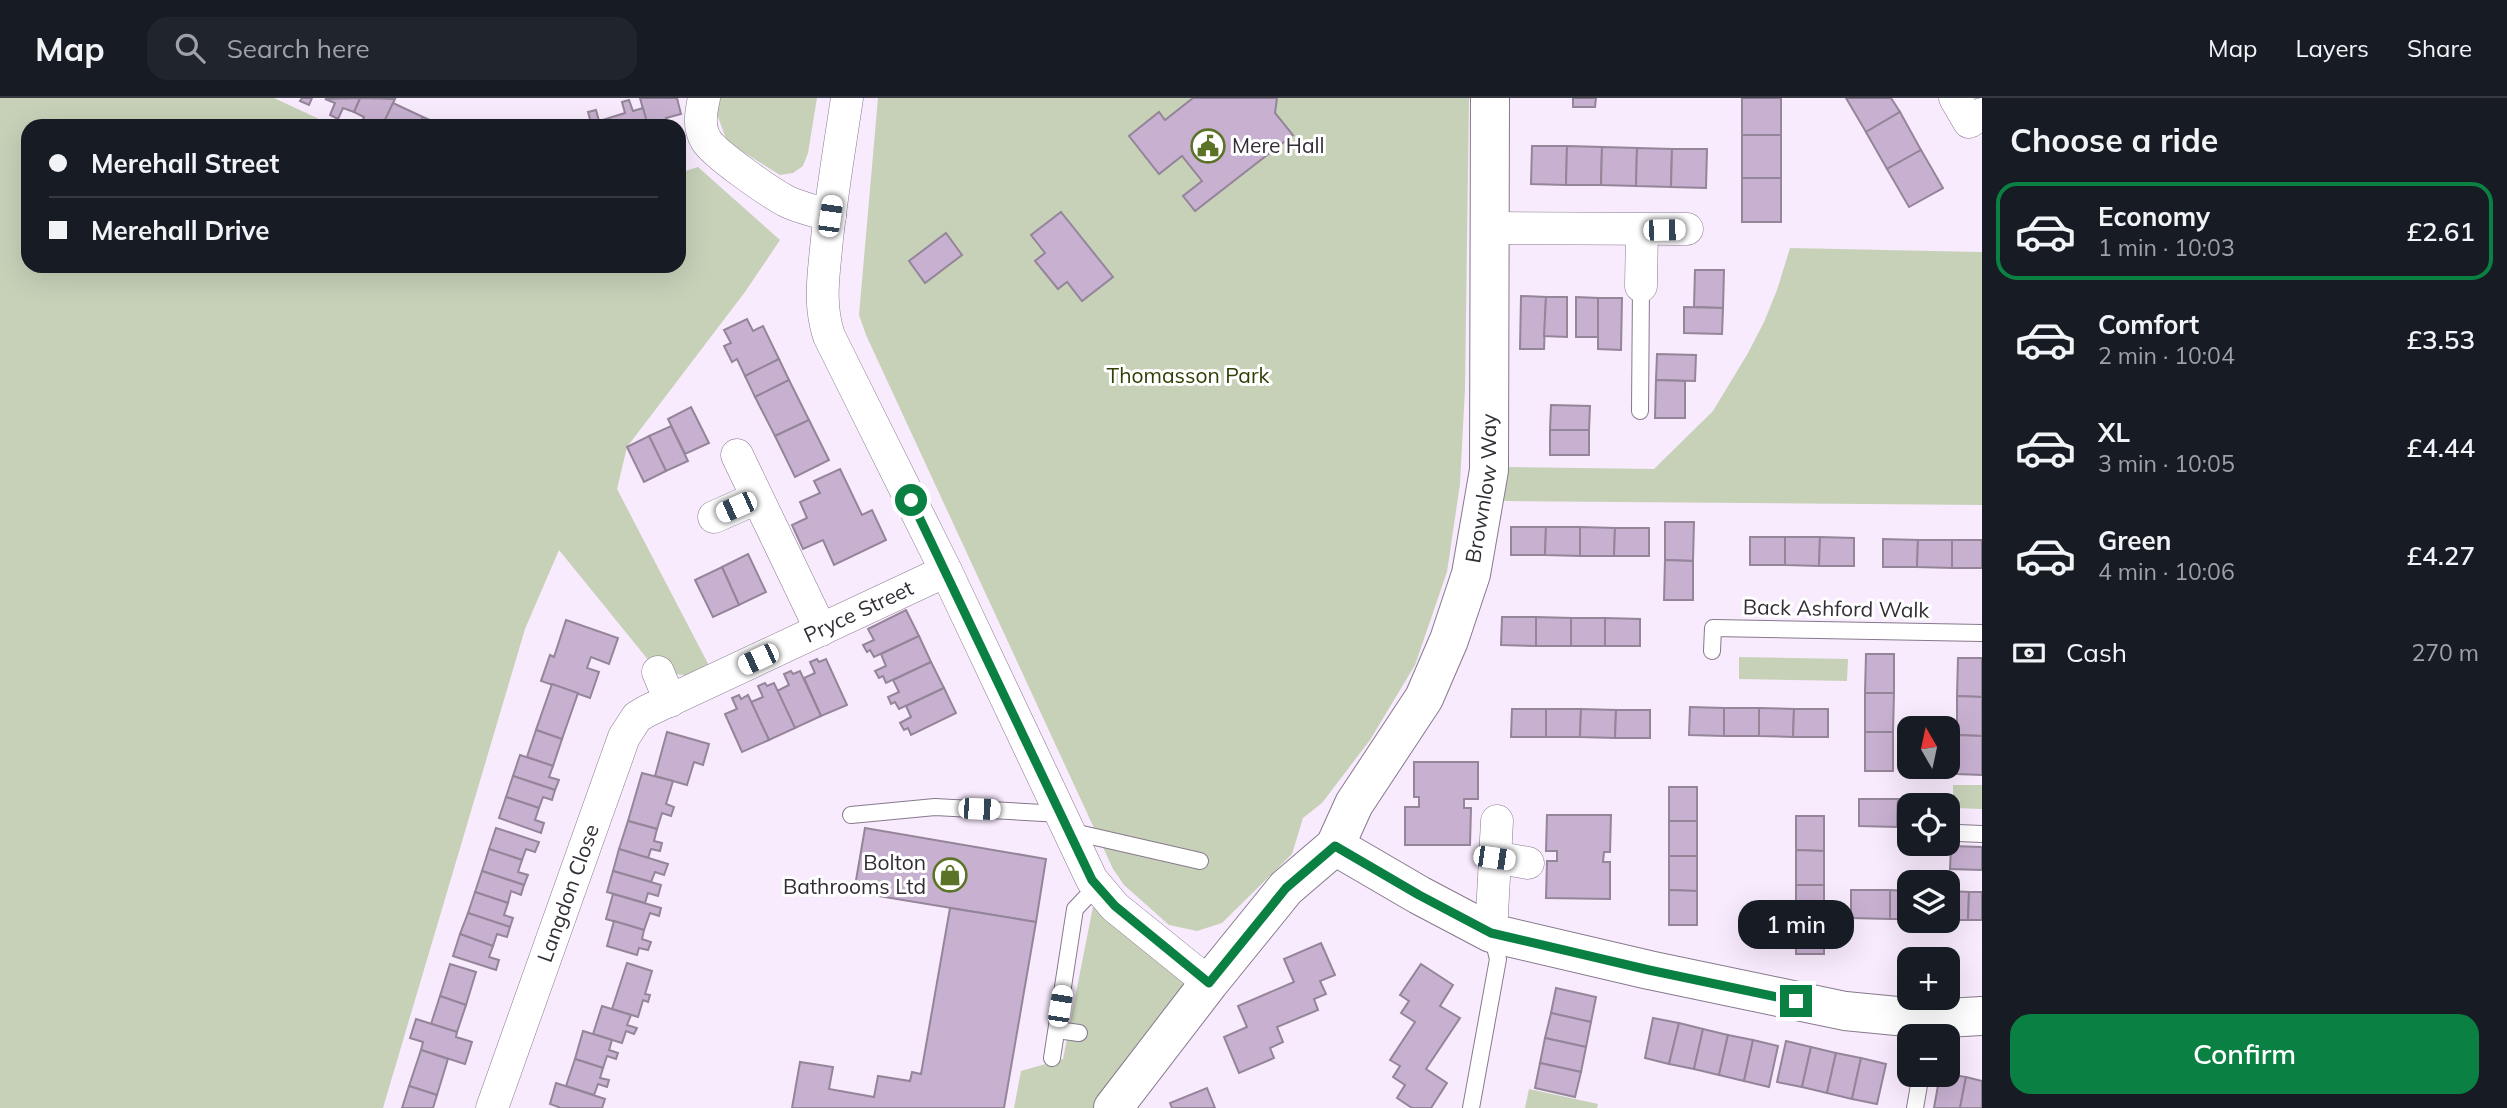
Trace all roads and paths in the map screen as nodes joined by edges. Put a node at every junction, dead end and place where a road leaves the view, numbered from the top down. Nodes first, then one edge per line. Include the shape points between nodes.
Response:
1 (704, 98) edge
2 (847, 98) edge
3 (1490, 98) edge
4 (1955, 98) edge
5 (1982, 114) edge
6 (830, 216) junction
7 (1490, 229) junction
8 (1686, 229) dead end
9 (1642, 230) junction
10 (1641, 286) joint
11 (1640, 411) dead end
12 (737, 456) dead end
13 (757, 498) junction
14 (714, 517) dead end
15 (946, 571) junction
16 (821, 630) junction
17 (1982, 633) edge
18 (1712, 651) dead end
19 (674, 688) joint
20 (851, 815) dead end
21 (1497, 821) dead end
22 (1065, 823) junction
23 (1960, 833) edge
24 (1982, 834) edge
25 (1335, 846) junction
26 (1494, 858) junction
27 (1200, 861) dead end
28 (1528, 863) dead end
29 (1097, 886) junction
30 (1491, 933) junction
31 (1209, 983) junction
32 (1982, 1016) edge
33 (1912, 1024) edge
34 (1942, 1024) edge
35 (1057, 1030) junction
36 (1079, 1033) dead end
37 (1052, 1058) dead end
38 (1919, 1087) edge
39 (492, 1108) edge
40 (1113, 1108) edge
41 (1471, 1108) edge
42 (1915, 1108) edge

1 - 6 street via 701,129 715,152 787,201
2 - 6 street
3 - 7 street, Brownlow Way
4 - 5 street via 1969,122
6 - 15 street via 821,296 829,336
7 - 9 street
7 - 25 street, Brownlow Way via 1489,470 1471,574 1424,698 1354,804
8 - 9 street
9 - 10 street
10 - 11 lane
12 - 13 street
13 - 14 street
13 - 16 street
15 - 16 street, Pryce Street
15 - 22 street
16 - 19 street, Pryce Street
17 - 18 lane, Back Ashford Walk via 1713,628
19 - 39 street, Langdon Close via 637,717 624,737
20 - 22 lane via 934,807
21 - 26 street
22 - 27 lane
22 - 29 street
23 - 24 lane
25 - 30 street
25 - 31 street via 1286,888
26 - 28 street
26 - 30 street
29 - 31 street
29 - 35 lane via 1075,909
30 - 33 street
30 - 41 lane via 1498,959
31 - 40 street
32 - 34 street
35 - 36 lane
35 - 37 lane
38 - 42 lane

